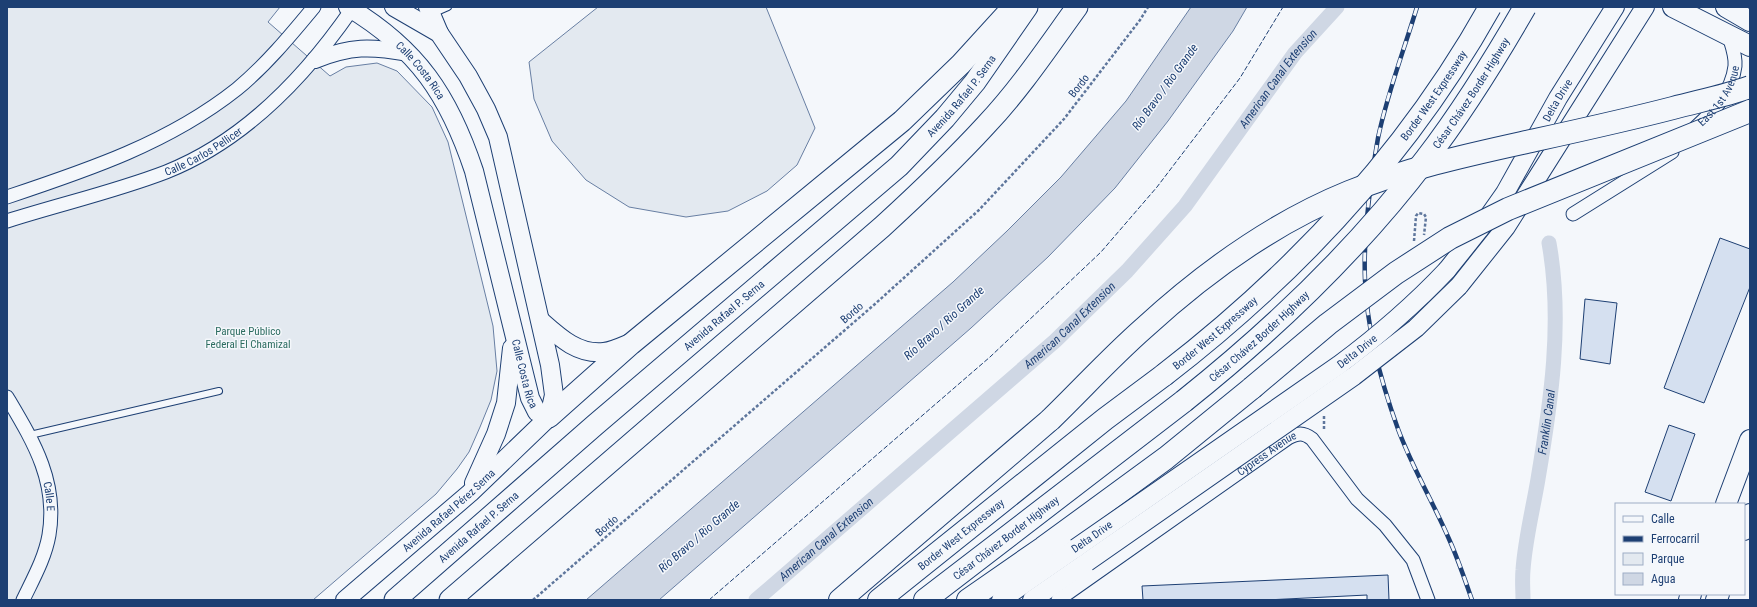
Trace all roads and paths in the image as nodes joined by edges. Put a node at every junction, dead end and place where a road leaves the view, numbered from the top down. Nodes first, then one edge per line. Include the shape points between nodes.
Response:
1 (314, 7) edge
2 (394, 7) edge
3 (448, 7) edge
4 (1013, 7) edge
5 (1028, 7) edge
6 (1077, 7) edge
7 (1148, 7) edge
8 (1490, 7) edge
9 (1525, 7) edge
10 (1615, 7) edge
11 (1645, 7) edge
12 (1673, 7) edge
13 (1726, 7) edge
14 (351, 8) edge
15 (429, 11) edge
16 (1604, 15) edge
17 (1750, 21) edge
18 (439, 33) junction
19 (1729, 36) junction
20 (1750, 46) edge
21 (408, 53) junction
22 (315, 60) junction
23 (1750, 87) edge
24 (1750, 107) edge
25 (1750, 111) edge
26 (1659, 159) junction
27 (7, 197) edge
28 (1573, 214) dead end
29 (7, 221) edge
30 (541, 321) junction
31 (513, 327) junction
32 (631, 344) junction
33 (219, 391) dead end
34 (7, 397) edge
35 (549, 417) junction
36 (30, 435) junction
37 (1750, 440) edge
38 (470, 493) junction
39 (1726, 503) edge
40 (1750, 514) edge
41 (1745, 527) edge
42 (23, 600) edge
43 (345, 600) edge
44 (394, 600) edge
45 (450, 600) edge
46 (533, 600) edge
47 (840, 600) edge
48 (879, 600) edge
49 (925, 600) edge
50 (968, 600) edge
51 (1001, 600) edge
52 (1032, 600) edge
53 (1058, 600) edge
54 (1428, 600) edge

1 - 27 street via 272,56 238,88 175,131 140,149 97,166
2 - 18 main road, Calle Costa Rica
3 - 15 lane
4 - 32 highway via 961,64 902,121
5 - 44 highway, Avenida Rafael P. Serna via 975,82 899,166
6 - 45 highway via 991,119 934,179 882,227
7 - 46 path, Bordo via 1064,118 979,210 875,304
8 - 48 highway, Border West Expressway, bridge via 1447,77 1406,136 1349,204 1268,288 1211,339 1105,419
9 - 49 highway, César Chávez Border Highway, bridge via 1463,107 1426,159 1332,266 1268,330 1228,366
10 - 16 main road, Delta Drive
11 - 52 main road, Delta Drive, bridge via 1506,227 1459,286 1416,328 1382,355
12 - 19 main road
13 - 17 main road
14 - 21 main road, Calle Costa Rica
14 - 22 street, Calle Carlos Pellicer
15 - 18 main road
16 - 51 main road, Delta Drive, bridge via 1505,193 1447,270 1410,308 1364,346
18 - 30 main road, Calle Costa Rica via 468,76 498,137
19 - 20 main road
19 - 26 street, East 1st Avenue via 1735,66 1720,102
21 - 22 street via 378,47 353,48
21 - 31 main road, Calle Costa Rica via 429,76 450,108 462,135 474,171
22 - 29 street, Calle Carlos Pellicer via 277,99 204,153 167,172
23 - 47 highway, bridge via 1610,124 1449,159 1400,173 1308,210 1225,261 1178,298 1050,420
24 - 26 street, East 1st Avenue
25 - 50 highway, bridge via 1508,208 1450,238 1396,273 1328,324 1166,458
26 - 28 street, East 1st Avenue
30 - 32 main road via 564,341 586,350 605,352
30 - 35 main road, Calle Costa Rica via 554,395
31 - 35 main road, Calle Costa Rica via 530,398 537,412
31 - 38 main road via 506,403 496,434
32 - 35 highway
33 - 36 lane
34 - 36 street, Calle E
35 - 38 main road, Avenida Rafael Pérez Serna
36 - 42 street, Calle E via 42,461 50,489 51,515 49,535 40,564
37 - 39 main road
38 - 43 main road, Avenida Rafael Pérez Serna
40 - 41 main road
53 - 54 street, Cypress Avenue via 1297,433 1305,434 1312,439 1356,499 1385,525 1413,560

